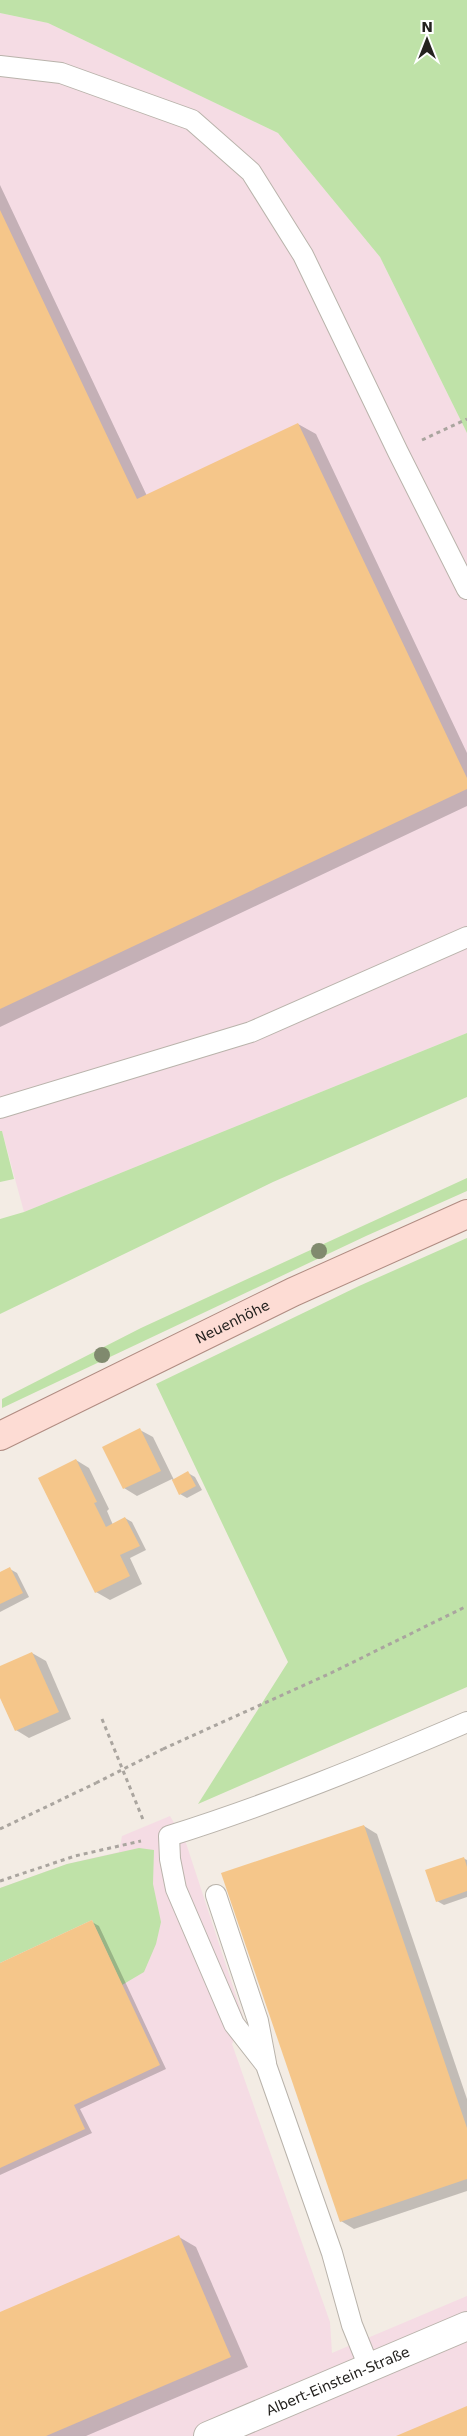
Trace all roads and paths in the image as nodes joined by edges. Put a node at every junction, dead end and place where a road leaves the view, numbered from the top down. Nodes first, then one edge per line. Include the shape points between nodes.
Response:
1 (0, 66) edge
2 (467, 419) edge
3 (398, 452) junction
4 (467, 589) edge
5 (467, 936) edge
6 (0, 1108) edge
7 (467, 1214) edge
8 (0, 1436) edge
9 (467, 1606) edge
10 (102, 1719) dead end
11 (467, 1722) edge
12 (0, 1829) edge
13 (169, 1836) junction
14 (0, 1881) edge
15 (216, 1896) dead end
16 (266, 2065) junction
17 (467, 2326) edge
18 (369, 2367) junction
19 (208, 2436) edge

1 - 3 lane via 61,73 192,120 251,172 303,255
2 - 3 path
3 - 4 lane
5 - 6 lane via 251,1032
7 - 8 main road, Neuenhöhe via 293,1292
9 - 12 path, bridge
10 - 13 path via 146,1827
11 - 13 lane via 355,1770 236,1815
13 - 14 path via 75,1856
13 - 16 lane via 176,1889 234,2024
15 - 16 lane via 258,2021
16 - 18 lane via 332,2253 352,2325
17 - 18 street, Albert-Einstein-Straße
18 - 19 street, Albert-Einstein-Straße

